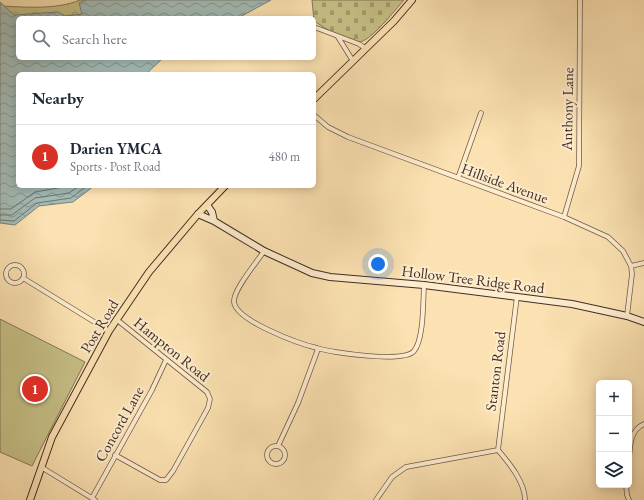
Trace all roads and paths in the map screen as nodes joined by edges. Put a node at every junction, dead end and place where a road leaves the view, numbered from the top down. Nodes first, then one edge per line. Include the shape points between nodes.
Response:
1 (412, 0) edge
2 (580, 0) edge
3 (316, 28) edge
4 (337, 37) junction
5 (365, 48) junction
6 (353, 61) junction
7 (316, 97) edge
8 (481, 113) dead end
9 (316, 117) edge
10 (458, 178) junction
11 (223, 188) edge
12 (207, 205) junction
13 (198, 214) junction
14 (564, 217) junction
15 (214, 221) junction
16 (264, 251) junction
17 (644, 263) edge
18 (631, 266) junction
19 (23, 278) junction
20 (424, 285) junction
21 (517, 296) junction
22 (627, 316) junction
23 (116, 319) junction
24 (644, 322) edge
25 (109, 331) junction
26 (318, 349) junction
27 (166, 360) junction
28 (644, 424) edge
29 (278, 446) junction
30 (498, 450) junction
31 (630, 452) edge
32 (115, 455) junction
33 (41, 466) junction
34 (626, 488) edge
35 (93, 499) edge
36 (30, 500) edge
37 (376, 500) edge
38 (525, 500) edge
39 (629, 500) edge

1 - 5 main road
2 - 14 street, Anthony Lane via 579,166
3 - 4 street
4 - 5 street
4 - 6 street
5 - 6 main road
6 - 7 main road
8 - 10 street
9 - 10 street, Hillside Avenue via 328,127 348,137
10 - 14 street, Hillside Avenue
11 - 12 main road, Post Road
12 - 13 main road, Post Road
12 - 15 main road
13 - 15 main road, Hollow Tree Ridge Road
13 - 23 main road, Post Road via 149,272
14 - 18 street, Hillside Avenue via 608,237 623,251
15 - 16 main road, Hollow Tree Ridge Road
16 - 20 main road, Hollow Tree Ridge Road via 312,273 330,277
16 - 26 street via 236,292 235,307 255,323
17 - 18 street
18 - 22 street
19 - 19 street via 24,272 21,267 12,265 7,269 6,276 9,281 18,282
19 - 25 street
20 - 21 main road, Hollow Tree Ridge Road
20 - 26 street via 420,336 417,346 410,355 397,358
21 - 22 main road, Hollow Tree Ridge Road
21 - 30 street, Stanton Road
22 - 24 main road, Hollow Tree Ridge Road
23 - 25 main road, Post Road
23 - 27 street, Hampton Road
25 - 33 main road, Post Road via 52,437
26 - 29 street via 298,403
27 - 32 street, Concord Lane
27 - 32 street, Hampton Road via 206,392 210,399 208,408 166,480 160,480
28 - 31 street via 638,426 634,432
29 - 29 street via 285,456 280,464 273,464 268,460 267,454 272,447
30 - 37 street via 406,466 392,477
30 - 38 street via 509,463 525,492
32 - 35 street, Concord Lane
33 - 35 street
33 - 36 main road, Post Road
34 - 39 street

